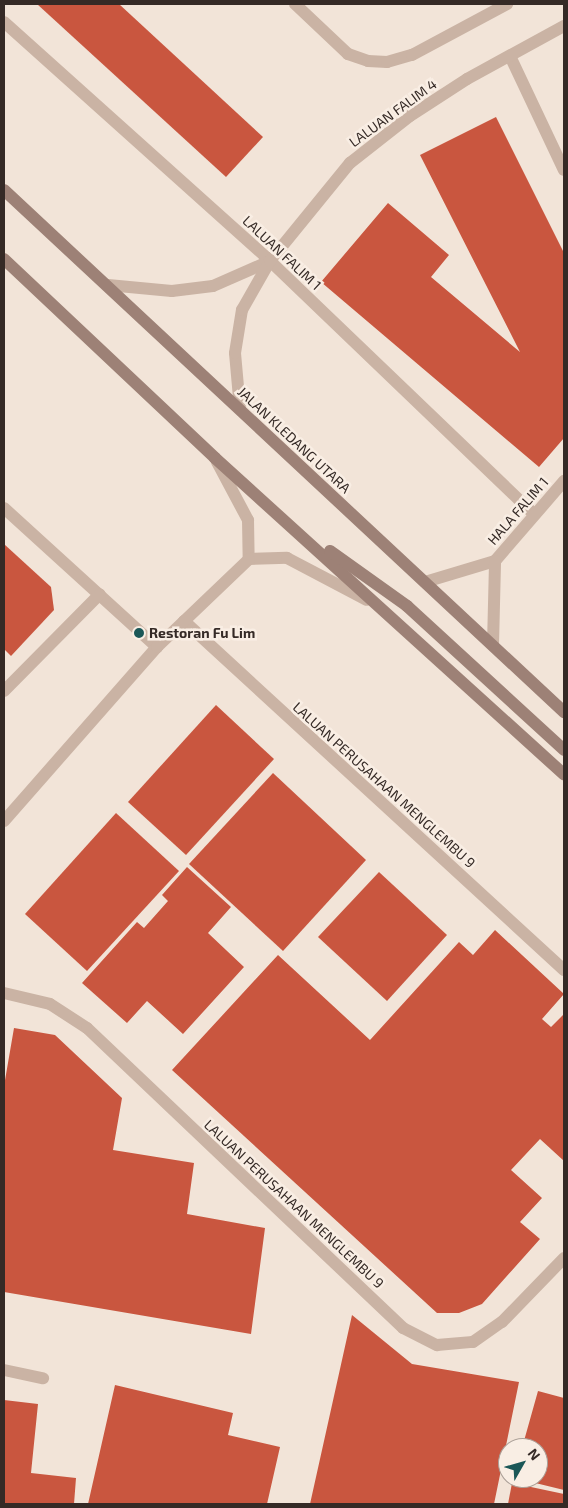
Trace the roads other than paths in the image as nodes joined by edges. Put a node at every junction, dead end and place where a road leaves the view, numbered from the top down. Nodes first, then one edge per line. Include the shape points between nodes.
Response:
1 (295, 4) edge
2 (508, 4) edge
3 (4, 22) edge
4 (564, 26) edge
5 (510, 56) junction
6 (564, 170) edge
7 (4, 190) edge
8 (4, 259) edge
9 (270, 261) junction
10 (108, 285) junction
11 (240, 410) junction
12 (215, 458) junction
13 (564, 481) edge
14 (4, 508) edge
15 (534, 514) junction
16 (283, 517) junction
17 (249, 559) junction
18 (495, 561) junction
19 (425, 582) junction
20 (100, 594) junction
21 (384, 610) junction
22 (184, 621) junction
23 (493, 645) junction
24 (157, 647) junction
25 (4, 690) edge
26 (564, 712) edge
27 (564, 750) edge
28 (564, 775) edge
29 (4, 820) edge
30 (564, 970) edge
31 (4, 994) edge
32 (564, 1258) edge
33 (4, 1370) edge
34 (43, 1378) dead end

1 - 2 street via 348,54 368,61 388,62 412,55
3 - 9 street, LALUAN FALIM 1
4 - 5 street, LALUAN FALIM 4
5 - 6 street
5 - 9 street, LALUAN FALIM 4 via 410,116 350,163
7 - 10 main road, JALAN KLEDANG UTARA
8 - 12 main road
9 - 10 street, LALUAN FALIM 4 via 213,286 172,291
9 - 11 street, LALUAN FALIM 4 via 242,310 235,353
9 - 15 street, LALUAN FALIM 1
10 - 11 main road, JALAN KLEDANG UTARA
11 - 19 main road, JALAN KLEDANG UTARA
12 - 16 main road
12 - 17 street via 248,520
13 - 15 street, HALA FALIM 1
14 - 20 street
15 - 18 street, HALA FALIM 1
16 - 21 main road
16 - 27 main road via 407,606
17 - 21 street via 287,558
17 - 22 street
18 - 19 street, HALA FALIM 1
18 - 23 street, HALA FALIM 1
19 - 23 main road, JALAN KLEDANG UTARA
20 - 24 street
20 - 25 street
21 - 28 main road
22 - 24 street
22 - 30 street, LALUAN PERUSAHAAN MENGLEMBU 9
23 - 26 main road, JALAN KLEDANG UTARA
24 - 29 street
31 - 32 street, LALUAN PERUSAHAAN MENGLEMBU 9 via 50,1004 87,1028 403,1328 436,1345 473,1342 502,1322
33 - 34 street

